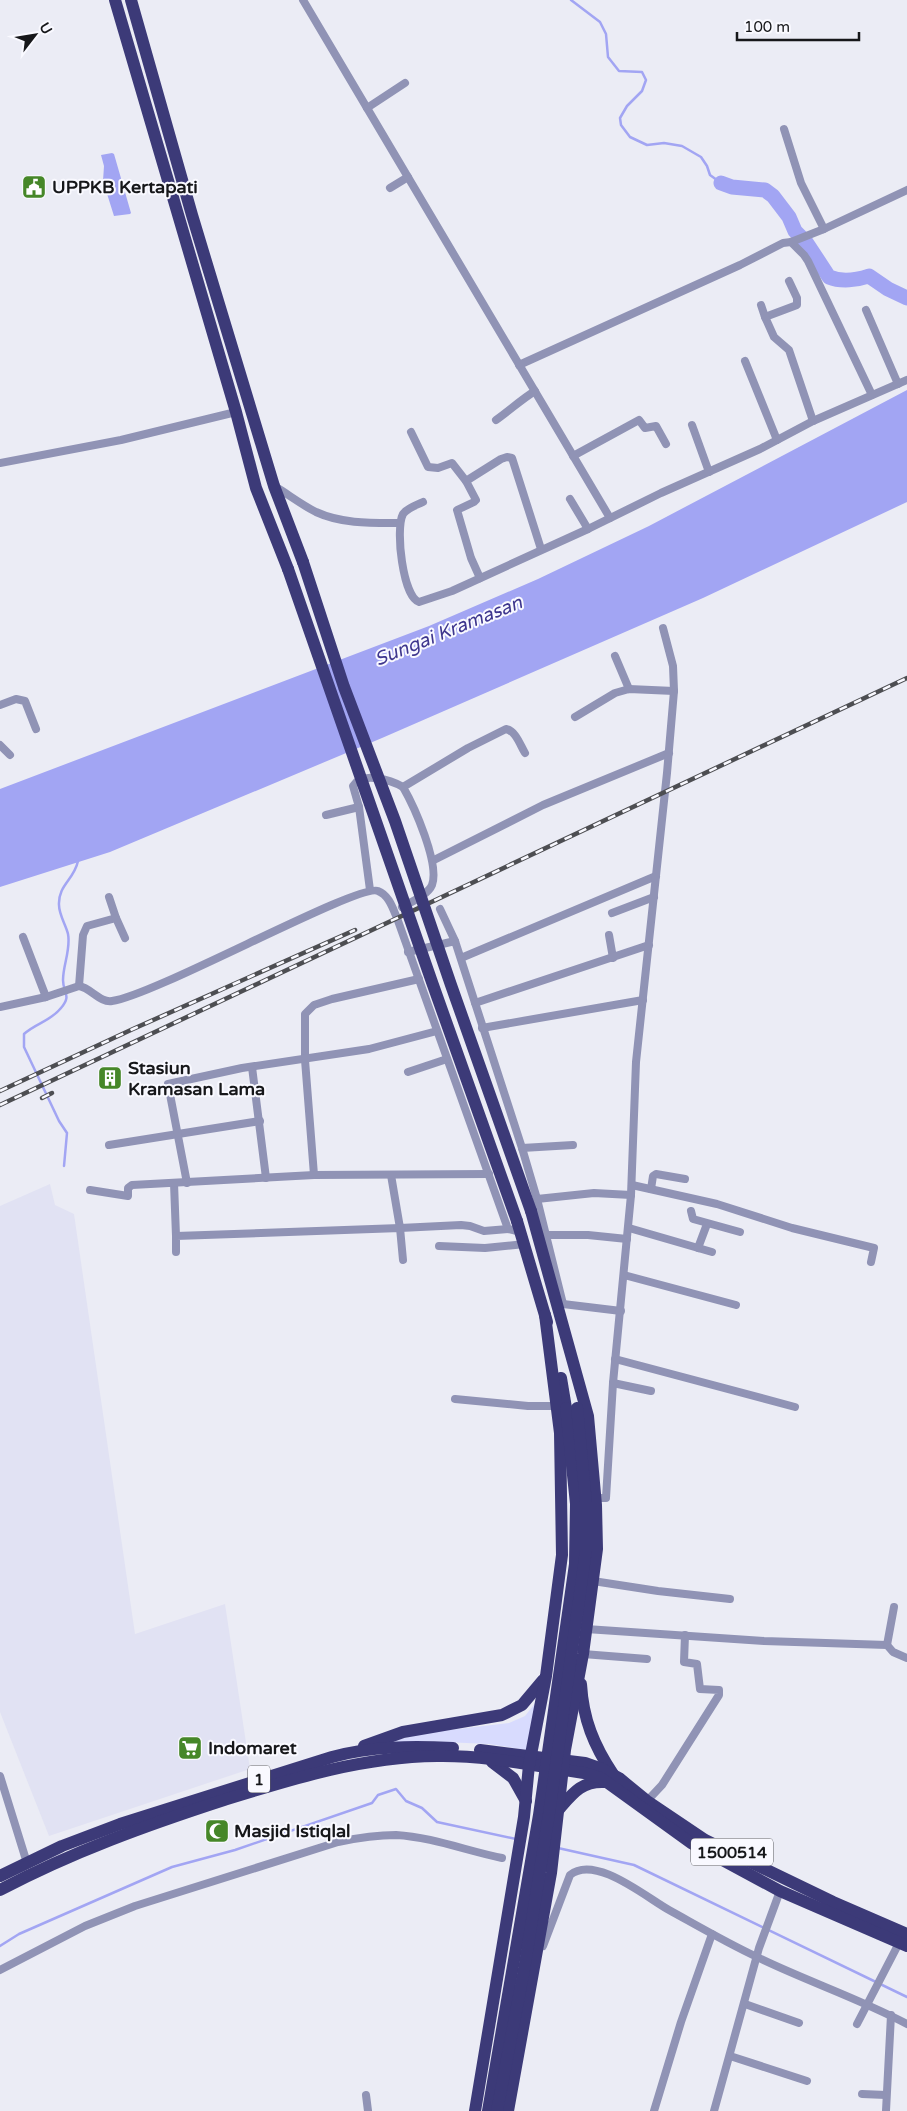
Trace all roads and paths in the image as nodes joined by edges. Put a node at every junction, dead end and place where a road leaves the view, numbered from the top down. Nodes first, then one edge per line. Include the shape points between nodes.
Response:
1 (115, 0) edge
2 (303, 0) edge
3 (133, 1) edge
4 (143, 43) junction
5 (128, 46) junction
6 (405, 83) dead end
7 (367, 108) junction
8 (784, 129) dead end
9 (408, 177) junction
10 (390, 188) dead end
11 (907, 190) edge
12 (824, 229) junction
13 (793, 242) junction
14 (789, 281) dead end
15 (761, 306) dead end
16 (866, 310) dead end
17 (765, 318) junction
18 (745, 361) dead end
19 (520, 365) junction
20 (907, 380) edge
21 (898, 384) junction
22 (535, 391) junction
23 (872, 394) junction
24 (236, 412) junction
25 (496, 420) dead end
26 (813, 421) junction
27 (692, 425) dead end
28 (411, 432) dead end
29 (777, 440) junction
30 (666, 444) dead end
31 (573, 456) junction
32 (0, 463) edge
33 (709, 472) junction
34 (466, 481) junction
35 (274, 486) junction
36 (570, 499) dead end
37 (423, 502) dead end
38 (610, 518) junction
39 (400, 523) junction
40 (588, 529) junction
41 (541, 549) junction
42 (480, 578) junction
43 (663, 628) dead end
44 (615, 656) dead end
45 (629, 689) junction
46 (674, 691) junction
47 (0, 704) edge
48 (575, 716) dead end
49 (36, 729) dead end
50 (0, 744) edge
51 (525, 754) dead end
52 (669, 754) junction
53 (10, 755) dead end
54 (403, 787) junction
55 (359, 807) junction
56 (326, 815) dead end
57 (434, 860) junction
58 (656, 876) junction
59 (370, 890) junction
60 (110, 897) dead end
61 (654, 897) junction
62 (440, 909) dead end
63 (395, 912) junction
64 (612, 913) dead end
65 (116, 918) junction
66 (609, 935) dead end
67 (23, 937) dead end
68 (125, 938) dead end
69 (455, 941) junction
70 (649, 945) junction
71 (408, 952) junction
72 (461, 958) junction
73 (613, 958) junction
74 (419, 979) junction
75 (75, 987) junction
76 (46, 996) junction
77 (643, 1000) junction
78 (475, 1003) junction
79 (0, 1007) edge
80 (482, 1028) junction
81 (437, 1031) junction
82 (447, 1059) junction
83 (305, 1060) junction
84 (252, 1067) junction
85 (408, 1072) dead end
86 (260, 1121) junction
87 (178, 1134) junction
88 (109, 1145) dead end
89 (573, 1145) dead end
90 (522, 1148) junction
91 (489, 1174) junction
92 (314, 1175) junction
93 (391, 1175) junction
94 (266, 1178) junction
95 (685, 1178) dead end
96 (174, 1183) junction
97 (187, 1183) junction
98 (632, 1184) junction
99 (650, 1189) junction
100 (90, 1190) dead end
101 (631, 1195) junction
102 (537, 1199) junction
103 (691, 1212) dead end
104 (707, 1224) junction
105 (516, 1227) junction
106 (400, 1228) junction
107 (629, 1228) junction
108 (740, 1232) dead end
109 (546, 1235) junction
110 (176, 1236) junction
111 (627, 1239) junction
112 (525, 1244) junction
113 (439, 1246) dead end
114 (698, 1248) junction
115 (176, 1252) dead end
116 (712, 1252) dead end
117 (403, 1260) dead end
118 (871, 1262) dead end
119 (624, 1275) junction
120 (736, 1305) dead end
121 (560, 1307) junction
122 (621, 1311) junction
123 (616, 1359) junction
124 (613, 1383) junction
125 (651, 1391) dead end
126 (455, 1399) dead end
127 (566, 1407) junction
128 (795, 1407) dead end
129 (595, 1498) junction
130 (593, 1581) junction
131 (730, 1599) dead end
132 (894, 1607) dead end
133 (586, 1629) junction
134 (685, 1635) junction
135 (887, 1645) junction
136 (583, 1654) junction
137 (907, 1658) edge
138 (647, 1659) dead end
139 (580, 1669) junction
140 (546, 1676) junction
141 (348, 1752) junction
142 (488, 1760) junction
143 (530, 1761) junction
144 (567, 1767) junction
145 (0, 1776) edge
146 (611, 1778) junction
147 (526, 1801) junction
148 (647, 1801) junction
149 (558, 1814) junction
150 (502, 1858) dead end
151 (27, 1863) junction
152 (0, 1876) edge
153 (0, 1890) edge
154 (780, 1891) junction
155 (712, 1934) junction
156 (904, 1941) edge
157 (756, 1957) junction
158 (0, 1970) edge
159 (533, 1970) junction
160 (868, 2002) junction
161 (745, 2004) junction
162 (891, 2015) junction
163 (799, 2023) dead end
164 (857, 2024) dead end
165 (907, 2024) edge
166 (730, 2056) junction
167 (807, 2081) dead end
168 (862, 2094) dead end
169 (366, 2095) dead end
170 (886, 2095) junction
171 (368, 2111) edge
172 (475, 2111) edge
173 (488, 2111) edge
174 (497, 2111) edge
175 (508, 2111) edge
176 (654, 2111) edge
177 (714, 2111) edge
178 (886, 2111) edge

1 - 5 highway
2 - 7 street
3 - 4 highway
4 - 5 highway
4 - 35 highway
5 - 24 highway
6 - 7 street
7 - 9 street
8 - 12 street via 801,183
9 - 10 street
9 - 19 street
11 - 12 street
12 - 13 street
13 - 19 street via 783,243
13 - 23 street via 808,261
14 - 17 street via 797,305
15 - 17 street
16 - 21 street
17 - 26 street via 776,339 789,350
18 - 29 street
19 - 22 street
20 - 21 street
21 - 23 street
22 - 25 street
22 - 31 street
23 - 26 street
24 - 32 street via 120,440
24 - 105 highway, bridge via 256,488 288,569
26 - 29 street
27 - 33 street
28 - 34 street via 428,467 438,468 452,463
29 - 33 street
30 - 31 street via 656,426 645,428 639,420
31 - 38 street
33 - 38 street
34 - 41 street via 507,456 512,458
34 - 42 street via 476,500 457,510
35 - 39 street via 316,512 332,517 352,522
35 - 121 highway, bridge via 532,1211
36 - 40 street
37 - 39 street via 406,511
38 - 40 street
39 - 42 street via 400,558 416,601 435,598
40 - 41 street
41 - 42 street
43 - 46 street via 673,666
44 - 45 street
45 - 46 street
45 - 48 street via 615,693
46 - 52 street
47 - 49 street via 16,699 25,701
50 - 53 street
51 - 54 street via 511,730 506,729
52 - 57 street via 543,806
52 - 58 street
54 - 55 street via 387,779 355,782 353,786
54 - 57 street
55 - 56 street
55 - 59 street
57 - 63 street via 434,880 429,890
58 - 61 street
58 - 72 street
59 - 63 street via 378,890 389,900
59 - 75 street via 164,982 116,1000 106,1001 91,991
60 - 65 street
61 - 64 street
61 - 70 street
62 - 69 street
63 - 71 street
65 - 68 street
65 - 75 street via 91,924 84,930
66 - 73 street
67 - 76 street
69 - 71 street
69 - 72 street
70 - 73 street
70 - 77 street
71 - 74 street
72 - 78 street
73 - 78 street
74 - 81 street
74 - 83 street via 332,999 308,1009
75 - 76 street
76 - 79 street
77 - 80 street
77 - 98 street via 636,1062
78 - 80 street
80 - 90 street
81 - 82 street
81 - 83 street via 369,1049
82 - 85 street
82 - 91 street
83 - 84 street
83 - 92 street
84 - 86 street
84 - 87 street via 168,1084
86 - 87 street
86 - 94 street
87 - 88 street
87 - 97 street
89 - 90 street
90 - 102 street
91 - 93 street
91 - 105 street
92 - 93 street
92 - 94 street
93 - 106 street
94 - 97 street
95 - 99 street via 656,1174
96 - 97 street
96 - 100 street via 132,1185 128,1188 128,1196
96 - 110 street
98 - 99 street
98 - 101 street
99 - 118 street via 717,1204 792,1228 874,1248
101 - 102 street via 594,1193
101 - 107 street
102 - 109 street
103 - 104 street via 692,1218
104 - 108 street
104 - 114 street
105 - 106 street via 484,1231 461,1225
105 - 112 highway
106 - 110 street
106 - 117 street
107 - 111 street
107 - 114 street
109 - 111 street
109 - 121 street
110 - 115 street
111 - 119 street
112 - 113 street via 485,1248
112 - 127 highway
114 - 116 street
119 - 120 street
119 - 122 street
121 - 122 street
121 - 127 highway
121 - 129 highway via 588,1416
122 - 123 street
123 - 124 street
123 - 128 street
124 - 125 street
124 - 129 street via 606,1498
126 - 127 street
127 - 140 highway via 560,1434 562,1556
127 - 173 highway, bridge via 576,1504 575,1564 539,1815
127 - 174 highway, bridge via 586,1502 586,1550 549,1814
129 - 130 highway via 597,1549
130 - 131 street
130 - 133 highway
132 - 135 street
133 - 134 street
133 - 136 highway
134 - 135 street
134 - 148 street via 684,1662 697,1664 700,1689 719,1690 719,1695 662,1785
135 - 137 street via 893,1652
136 - 138 street
136 - 139 highway
139 - 144 highway
139 - 146 highway via 583,1706 590,1733
140 - 141 highway via 528,1700 502,1715 403,1732
140 - 143 highway
141 - 143 highway, 1 via 428,1747
141 - 151 highway, 1 via 128,1821
142 - 143 highway, 1
142 - 147 highway via 513,1778
142 - 153 highway, 1 via 409,1757 329,1768 127,1832
143 - 144 highway, 1
143 - 147 highway
144 - 146 highway, 1500514
144 - 149 highway
145 - 151 street
146 - 148 highway, 1500514
146 - 149 highway via 579,1787
146 - 154 highway, 1500514 via 691,1842
147 - 172 highway
148 - 156 highway, 1500514 via 705,1840 833,1902
149 - 159 highway
150 - 158 street via 431,1840 396,1835 338,1842 135,1906 85,1926
151 - 152 highway, 1
154 - 156 highway, 1500514
154 - 157 street
155 - 157 street
155 - 159 street via 618,1878 580,1870 570,1875 567,1881
155 - 176 street
156 - 160 street
157 - 160 street
157 - 161 street
159 - 175 highway
160 - 162 street
160 - 164 street
161 - 163 street
161 - 166 street
162 - 165 street
162 - 170 street
166 - 167 street
166 - 177 street
168 - 170 street
169 - 171 street
170 - 178 street

